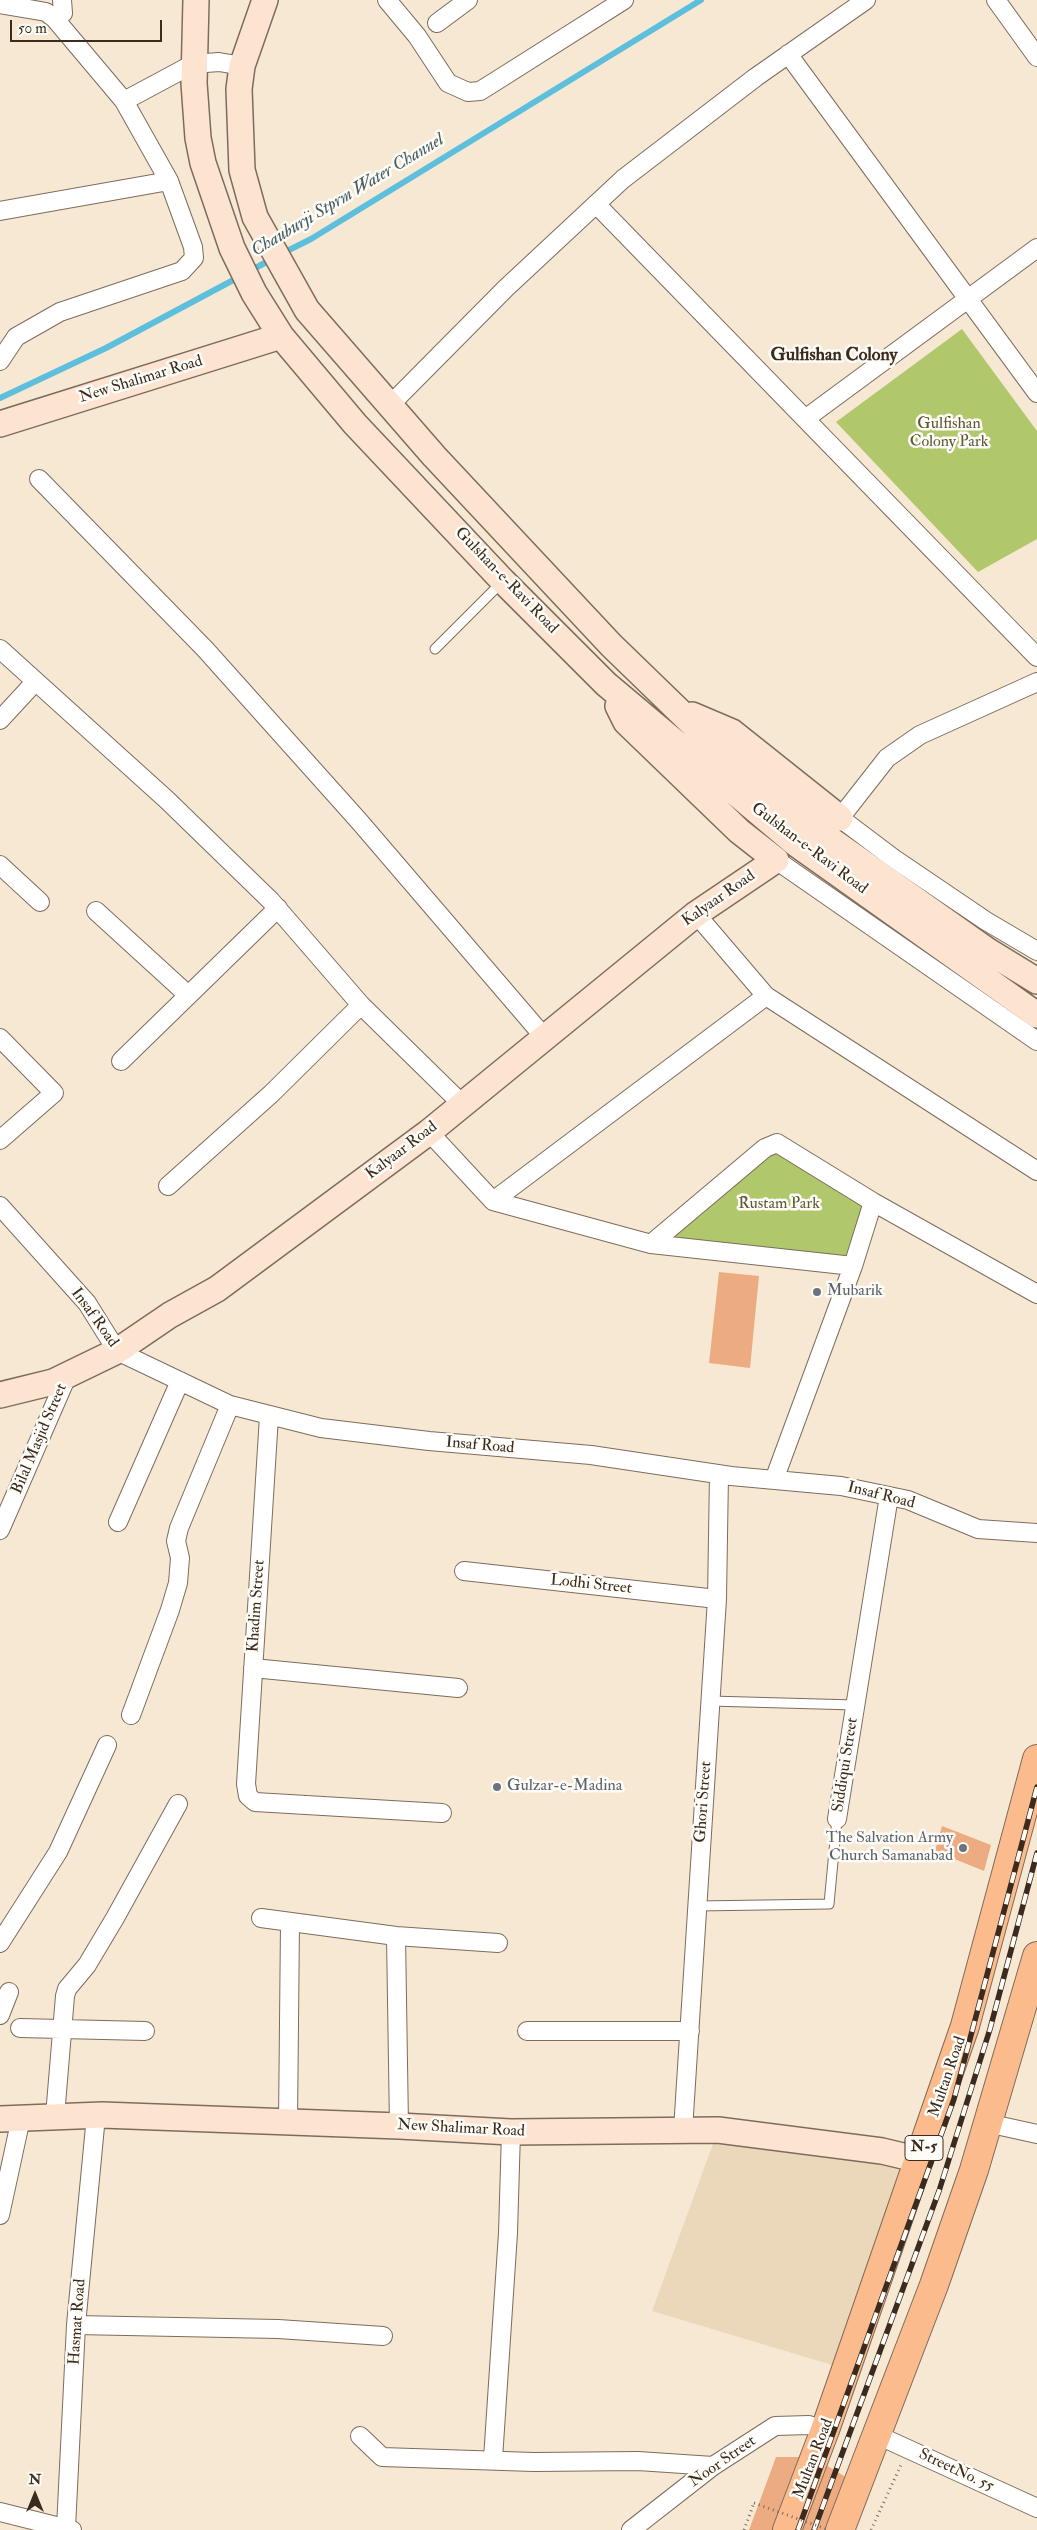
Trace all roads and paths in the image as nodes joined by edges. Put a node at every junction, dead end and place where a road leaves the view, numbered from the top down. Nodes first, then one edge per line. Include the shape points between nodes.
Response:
1 (62, 0) edge
2 (196, 0) edge
3 (265, 0) edge
4 (387, 0) edge
5 (468, 0) edge
6 (624, 0) edge
7 (866, 0) edge
8 (996, 0) edge
9 (0, 4) edge
10 (604, 6) edge
11 (55, 19) junction
12 (437, 23) dead end
13 (788, 54) junction
14 (1037, 56) edge
15 (193, 64) junction
16 (242, 66) junction
17 (124, 101) junction
18 (169, 181) junction
19 (596, 204) junction
20 (0, 211) edge
21 (1037, 248) edge
22 (970, 300) junction
23 (276, 329) junction
24 (0, 361) edge
25 (1037, 394) edge
26 (389, 406) junction
27 (805, 419) junction
28 (0, 424) edge
29 (420, 440) junction
30 (393, 463) junction
31 (39, 479) dead end
32 (503, 581) junction
33 (0, 649) edge
34 (435, 649) dead end
35 (1037, 657) edge
36 (35, 682) junction
37 (1037, 682) edge
38 (606, 684) junction
39 (676, 708) junction
40 (0, 720) edge
41 (840, 818) junction
42 (776, 860) junction
43 (0, 865) edge
44 (40, 902) dead end
45 (278, 908) junction
46 (96, 911) dead end
47 (696, 914) junction
48 (1037, 951) edge
49 (1037, 982) edge
50 (188, 995) junction
51 (766, 996) junction
52 (361, 1005) junction
53 (1037, 1015) edge
54 (0, 1038) edge
55 (545, 1038) junction
56 (1037, 1041) edge
57 (121, 1062) dead end
58 (462, 1104) junction
59 (429, 1132) junction
60 (0, 1140) edge
61 (1037, 1171) edge
62 (168, 1186) dead end
63 (493, 1201) junction
64 (873, 1202) junction
65 (0, 1206) edge
66 (651, 1244) junction
67 (853, 1266) junction
68 (1037, 1294) edge
69 (117, 1351) junction
70 (68, 1374) junction
71 (180, 1381) junction
72 (0, 1395) edge
73 (230, 1405) junction
74 (269, 1416) junction
75 (719, 1474) junction
76 (774, 1480) junction
77 (889, 1496) junction
78 (118, 1522) dead end
79 (0, 1530) edge
80 (1037, 1533) edge
81 (464, 1571) dead end
82 (717, 1599) junction
83 (253, 1668) junction
84 (458, 1688) dead end
85 (710, 1701) junction
86 (856, 1705) junction
87 (131, 1715) dead end
88 (107, 1745) dead end
89 (1037, 1758) edge
90 (178, 1804) dead end
91 (442, 1813) dead end
92 (837, 1820) joint
93 (697, 1906) junction
94 (261, 1918) dead end
95 (290, 1923) junction
96 (396, 1936) junction
97 (498, 1943) dead end
98 (0, 1944) edge
99 (1037, 1956) edge
100 (9, 1992) dead end
101 (0, 2015) edge
102 (20, 2028) dead end
103 (63, 2029) junction
104 (527, 2031) dead end
105 (690, 2031) junction
106 (145, 2032) dead end
107 (55, 2116) junction
108 (96, 2116) junction
109 (11, 2118) edge
110 (288, 2122) junction
111 (987, 2123) junction
112 (399, 2126) junction
113 (683, 2130) junction
114 (511, 2132) junction
115 (1037, 2134) edge
116 (920, 2160) junction
117 (0, 2214) edge
118 (76, 2325) junction
119 (383, 2336) dead end
120 (825, 2430) junction
121 (876, 2434) junction
122 (360, 2436) dead end
123 (493, 2459) junction
124 (713, 2466) junction
125 (900, 2466) dead end
126 (1037, 2508) edge
127 (0, 2512) edge
128 (69, 2529) edge
129 (631, 2530) edge
130 (744, 2530) edge
131 (787, 2530) edge
132 (829, 2530) edge
133 (840, 2530) edge
134 (871, 2530) edge

1 - 11 street via 63,13
2 - 15 main road, Gulshan-e-Ravi Road
3 - 16 main road, Gulshan-e-Ravi Road
4 - 10 street via 417,36 448,83 468,92 480,90
5 - 12 street
6 - 10 street
7 - 13 street
8 - 14 street
9 - 11 street via 46,12
11 - 17 street
13 - 19 street via 623,179
13 - 22 street
15 - 16 street via 218,62
15 - 17 street
15 - 23 main road, Gulshan-e-Ravi Road via 203,163 232,248
16 - 26 main road, Gulshan-e-Ravi Road via 238,115 242,170 252,209 307,310
17 - 18 street
18 - 20 street
18 - 24 street via 193,247 194,258 182,271 60,312 16,337
19 - 26 street via 506,288
19 - 27 street
21 - 22 street
22 - 25 street
22 - 27 street
23 - 28 main road, New Shalimar Road
23 - 30 main road, Gulshan-e-Ravi Road via 355,424
26 - 29 main road, Gulshan-e-Ravi Road
27 - 35 street
29 - 30 main road
29 - 39 main road, Gulshan-e-Ravi Road via 611,645
30 - 32 main road, Gulshan-e-Ravi Road
31 - 55 street via 206,649 360,821
32 - 34 lane
32 - 38 main road, Gulshan-e-Ravi Road
33 - 36 street
36 - 40 street
36 - 45 street via 167,800
37 - 41 street via 920,735 887,758
38 - 42 main road via 626,722 739,831
38 - 53 main road, Gulshan-e-Ravi Road via 795,843
39 - 41 main road via 732,732
39 - 49 main road, Gulshan-e-Ravi Road via 811,826
41 - 48 street via 900,864
42 - 47 main road, Kalyaar Road
42 - 56 street
43 - 44 street
45 - 50 street
45 - 52 street
46 - 50 street
47 - 51 street
47 - 55 main road, Kalyaar Road
50 - 57 street
51 - 61 street
51 - 63 street
52 - 58 street
52 - 62 street via 271,1094
54 - 60 street via 54,1093
55 - 58 main road, Kalyaar Road
58 - 59 main road, Kalyaar Road
59 - 63 street
59 - 69 main road, Kalyaar Road via 217,1289 170,1315
63 - 66 street
64 - 66 street via 777,1143 765,1148
64 - 67 street
64 - 68 street
65 - 69 street, Insaf Road via 87,1303
66 - 67 street
67 - 76 street
69 - 70 main road, Kalyaar Road
69 - 71 street, Insaf Road
70 - 72 main road, Kalyaar Road via 54,1382
70 - 79 street, Bilal Masjid Street
71 - 73 street, Insaf Road
71 - 78 street
73 - 74 street, Insaf Road
73 - 87 street via 179,1528 176,1541 180,1558 178,1583
74 - 75 street, Insaf Road via 322,1428 429,1442 591,1455
74 - 83 street, Khadim Street
75 - 76 street, Insaf Road
75 - 82 street, Ghori Street
76 - 77 street, Insaf Road via 841,1486
77 - 80 street, Insaf Road via 908,1500 978,1529
77 - 86 street, Siddiqui Street
81 - 82 street, Lodhi Street
82 - 85 street, Ghori Street
83 - 84 street
83 - 91 street, Khadim Street via 246,1784 248,1796 255,1802
85 - 86 lane
85 - 93 street, Ghori Street
86 - 92 street, Siddiqui Street
88 - 98 street via 58,1852
89 - 116 main road, Multan Road / N-5 via 965,2026
90 - 103 street via 87,1965 67,1989
92 - 93 lane, Siddiqui Street via 829,1904
93 - 105 street, Ghori Street
94 - 95 street
95 - 96 street
95 - 110 street
96 - 97 street
96 - 112 street
99 - 111 main road
100 - 101 street
102 - 103 street
103 - 106 street
103 - 107 street
104 - 105 street
105 - 113 street, Ghori Street
107 - 108 main road, New Shalimar Road
107 - 109 main road, New Shalimar Road
108 - 110 main road, New Shalimar Road
108 - 118 street, Hasmat Road
109 - 117 street
110 - 112 main road, New Shalimar Road
111 - 115 street
111 - 121 main road via 934,2286
112 - 114 main road, New Shalimar Road
113 - 114 main road, New Shalimar Road
113 - 116 main road, New Shalimar Road via 718,2130 882,2151
114 - 123 street via 508,2233
116 - 120 main road, Multan Road / N-5
118 - 119 street via 278,2329
118 - 128 street, Hasmat Road
120 - 124 street, Noor Street via 809,2425 775,2426
120 - 131 main road, Multan Road / N-5
121 - 126 street, StreetNo. 55
121 - 133 main road
122 - 123 street via 382,2457
123 - 124 street via 638,2461
124 - 129 street, Noor Street
125 - 134 path
127 - 128 street
130 - 132 path, bridge via 754,2503

